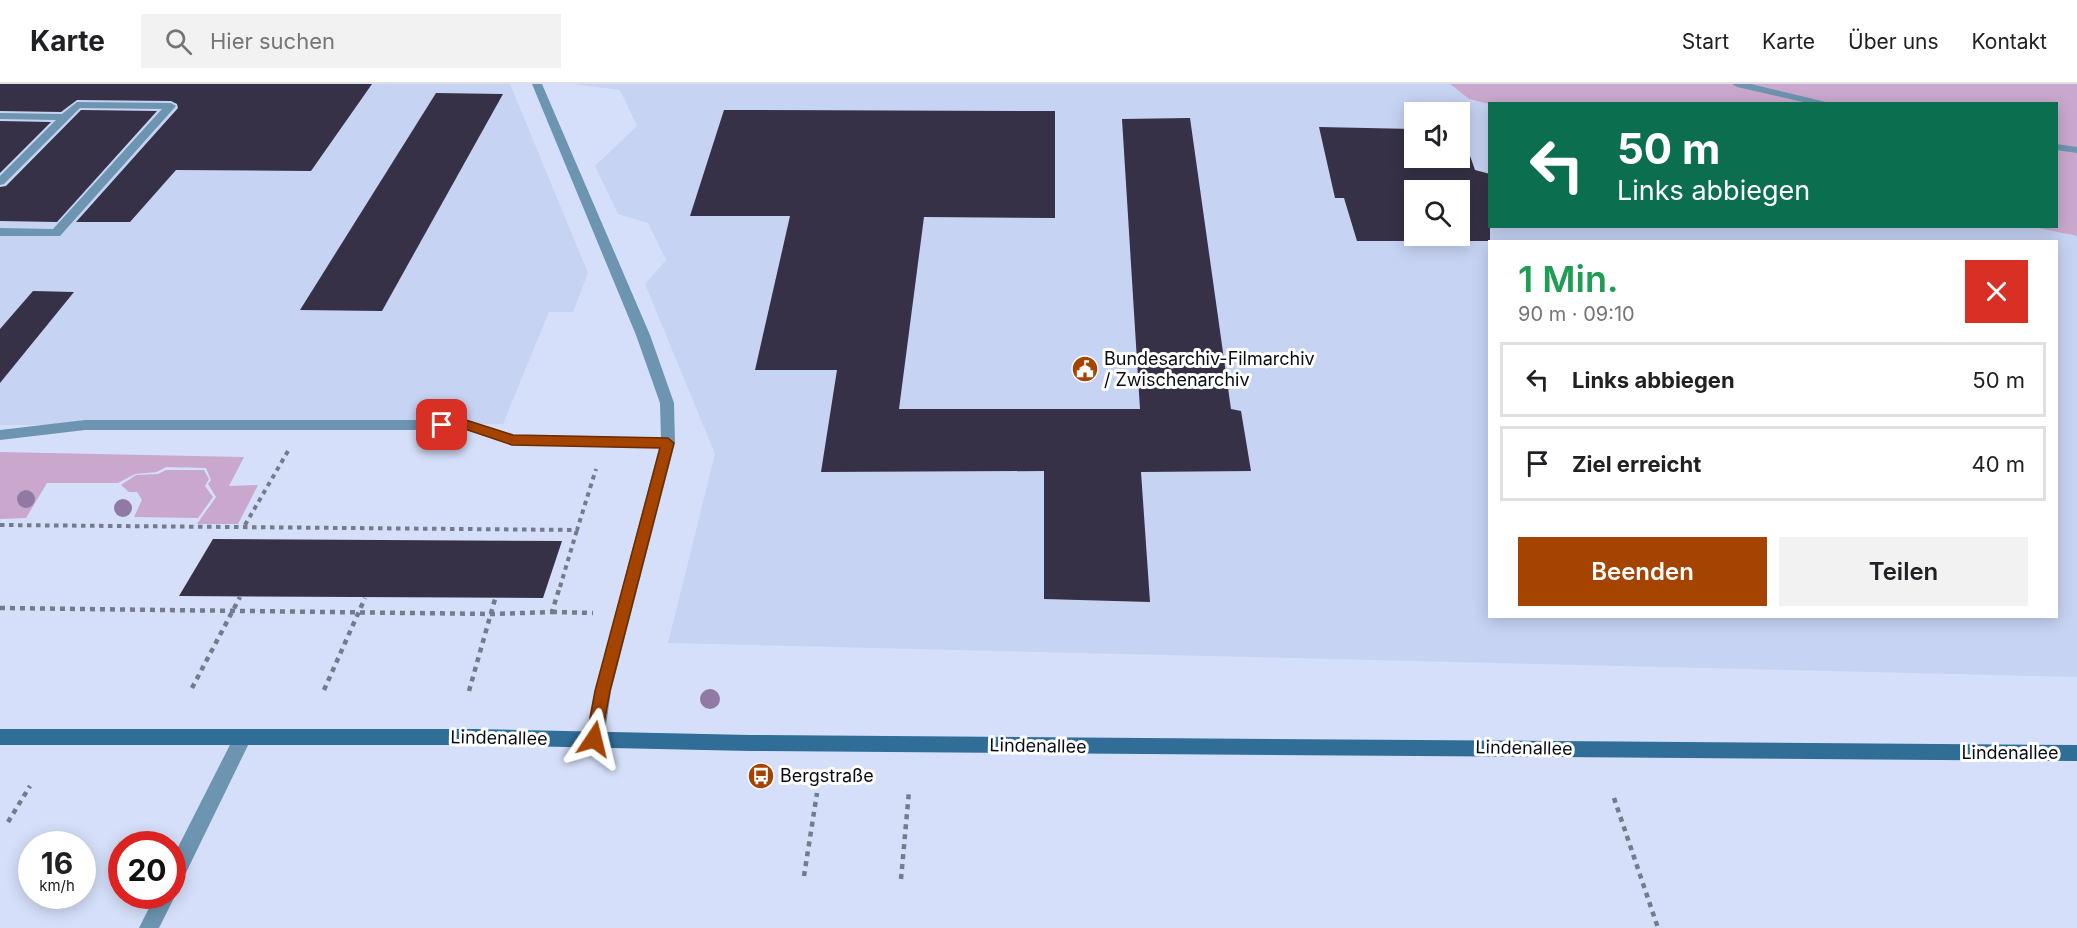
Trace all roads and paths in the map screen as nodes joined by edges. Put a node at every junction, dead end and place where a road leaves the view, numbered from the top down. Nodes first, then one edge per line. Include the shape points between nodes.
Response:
1 (537, 84) edge
2 (1737, 84) edge
3 (1820, 102) edge
4 (0, 116) edge
5 (65, 117) junction
6 (2058, 147) edge
7 (2077, 150) edge
8 (0, 182) edge
9 (0, 232) edge
10 (303, 425) junction
11 (0, 435) edge
12 (604, 442) junction
13 (668, 443) junction
14 (0, 525) edge
15 (244, 526) junction
16 (577, 530) junction
17 (240, 597) dead end
18 (365, 598) dead end
19 (495, 599) dead end
20 (0, 608) edge
21 (233, 609) junction
22 (359, 612) junction
23 (552, 612) junction
24 (492, 614) junction
25 (623, 614) junction
26 (192, 687) dead end
27 (324, 690) dead end
28 (469, 691) dead end
29 (0, 736) edge
30 (243, 737) junction
31 (594, 739) junction
32 (2077, 753) edge
33 (30, 786) dead end
34 (909, 791) dead end
35 (817, 793) dead end
36 (1614, 798) dead end
37 (8, 822) dead end
38 (186, 852) edge
39 (804, 876) dead end
40 (900, 879) dead end
41 (158, 909) edge
42 (149, 928) edge
43 (1658, 928) edge

1 - 13 street via 643,335 666,403
2 - 3 street
4 - 5 street
5 - 8 street
5 - 9 street via 77,105 171,106 56,232
6 - 7 street
10 - 11 street via 85,425
10 - 12 street via 466,425 512,440
10 - 15 path
12 - 13 street
12 - 16 path
13 - 25 street
14 - 15 path
15 - 16 path
16 - 23 path
17 - 21 path
18 - 22 path
19 - 24 path
20 - 21 path
21 - 22 path
21 - 26 path
22 - 24 path
22 - 27 path
23 - 24 path
23 - 25 path
24 - 28 path
25 - 31 street
29 - 30 street, Lindenallee
30 - 31 street, Lindenallee
30 - 38 street
31 - 32 street, Lindenallee via 762,744
33 - 37 path
34 - 40 path
35 - 39 path
36 - 43 path
41 - 42 street

